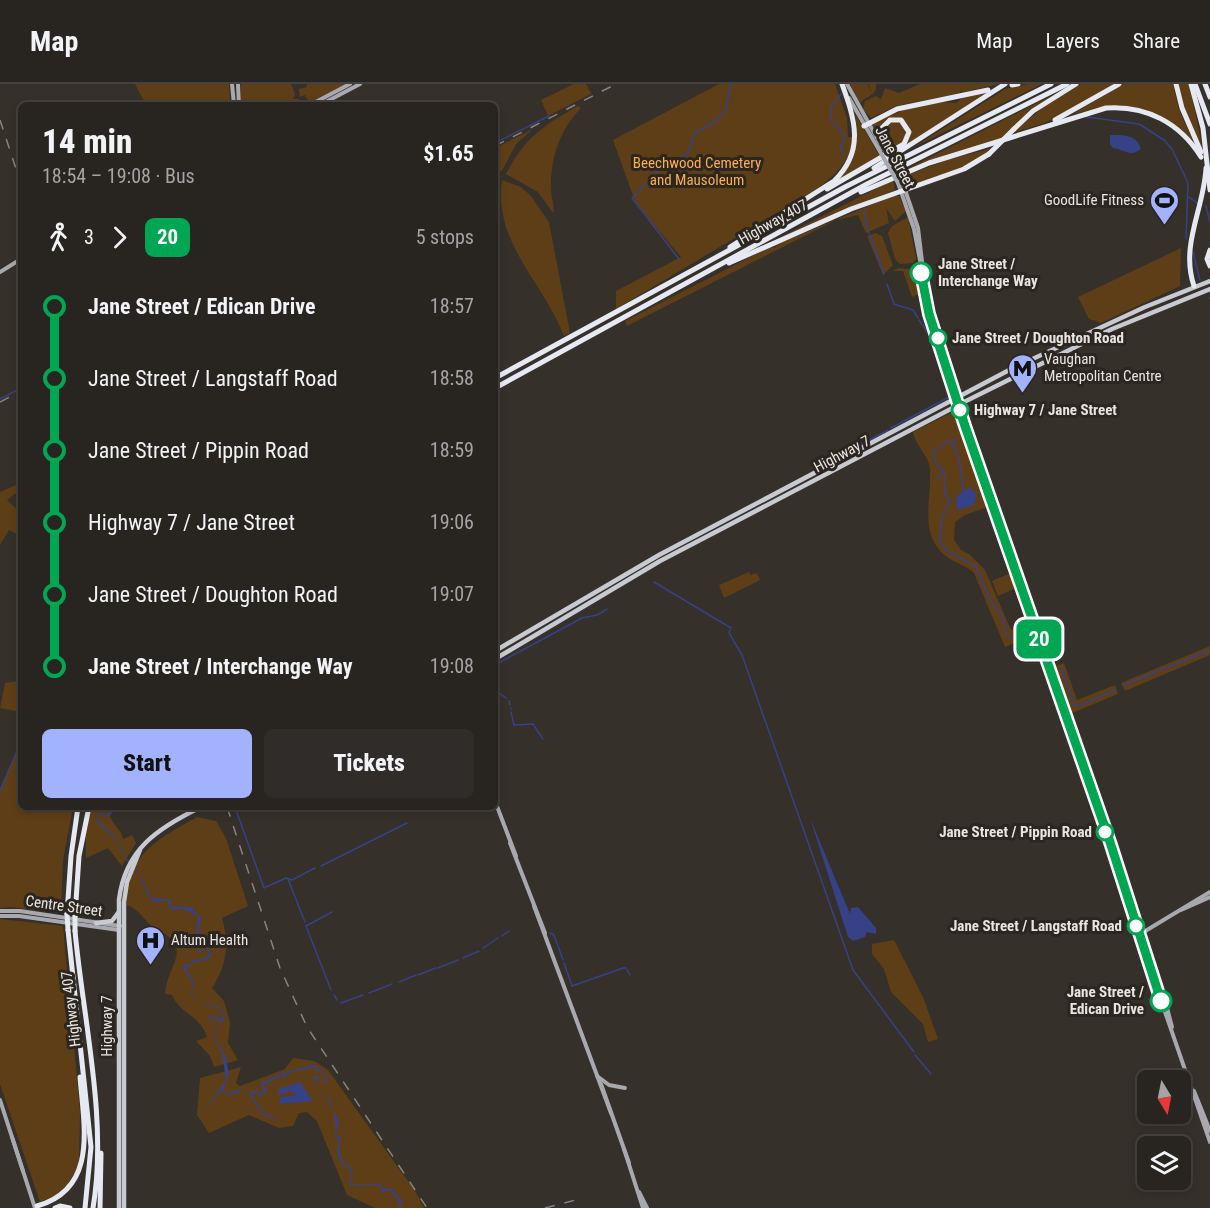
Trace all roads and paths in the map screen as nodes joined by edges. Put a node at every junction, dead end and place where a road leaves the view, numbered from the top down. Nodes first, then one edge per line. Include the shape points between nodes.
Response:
1 (232, 84) edge
2 (238, 84) edge
3 (350, 84) edge
4 (360, 84) edge
5 (844, 84) edge
6 (1012, 84) edge
7 (1051, 84) edge
8 (1067, 84) edge
9 (1076, 84) edge
10 (1119, 84) edge
11 (1176, 84) edge
12 (1193, 84) edge
13 (1206, 84) edge
14 (988, 90) dead end
15 (1210, 97) edge
16 (234, 102) edge
17 (238, 102) edge
18 (316, 102) edge
19 (326, 102) edge
20 (1210, 124) edge
21 (866, 125) junction
22 (1035, 130) junction
23 (885, 154) junction
24 (1206, 168) junction
25 (900, 182) junction
26 (845, 187) junction
27 (903, 190) junction
28 (1210, 190) edge
29 (788, 210) junction
30 (816, 212) junction
31 (1210, 250) edge
32 (18, 262) edge
33 (705, 264) junction
34 (1210, 266) edge
35 (0, 272) edge
36 (703, 274) junction
37 (1210, 281) edge
38 (1194, 286) junction
39 (1210, 289) edge
40 (498, 377) edge
41 (1010, 377) dead end
42 (498, 386) edge
43 (979, 395) junction
44 (958, 398) junction
45 (960, 405) junction
46 (642, 568) junction
47 (600, 593) junction
48 (498, 649) edge
49 (498, 657) edge
50 (498, 809) edge
51 (78, 810) edge
52 (88, 810) edge
53 (196, 810) edge
54 (129, 869) junction
55 (1210, 895) edge
56 (120, 908) junction
57 (0, 911) edge
58 (0, 916) edge
59 (96, 923) junction
60 (121, 928) junction
61 (1141, 933) junction
62 (82, 1066) junction
63 (597, 1076) junction
64 (625, 1088) dead end
65 (1194, 1091) junction
66 (0, 1100) edge
67 (1210, 1131) edge
68 (1210, 1142) edge
69 (99, 1145) junction
70 (37, 1207) edge
71 (643, 1207) edge
72 (55, 1208) edge
73 (70, 1208) edge
74 (85, 1208) edge
75 (93, 1208) edge
76 (100, 1208) edge
77 (122, 1208) edge

1 - 16 main road
2 - 17 main road
3 - 18 main road
4 - 19 main road
5 - 21 main road, Jane Street
5 - 29 highway via 855,123 853,153 834,181
6 - 26 highway
7 - 26 highway, Highway 407
8 - 30 highway, Highway 407
9 - 27 highway, bridge via 1042,105 989,154 964,169
10 - 22 highway
11 - 22 highway via 1201,155 1171,124 1127,108 1096,110
12 - 20 highway
12 - 24 highway via 1203,128
13 - 15 highway
14 - 21 highway via 897,109
21 - 23 main road, Jane Street
22 - 30 highway via 929,163
23 - 25 main road, Jane Street, bridge
23 - 25 main road, Jane Street, bridge
23 - 29 highway via 883,126 892,119 902,121 909,135 900,148
24 - 28 highway
24 - 38 highway via 1203,199 1189,245 1188,266
25 - 27 main road, Jane Street
26 - 33 highway, Highway 407
27 - 36 highway
27 - 44 main road, Jane Street via 921,243 930,315
29 - 33 highway
30 - 36 highway, Highway 407
31 - 34 highway
32 - 35 main road
33 - 40 highway, Highway 407
36 - 42 highway, Highway 407
37 - 38 main road, Highway 7
38 - 44 main road, Highway 7 via 1013,368
39 - 43 main road, Highway 7 via 1137,317
41 - 43 main road
43 - 45 main road, Highway 7
44 - 45 main road, Jane Street
44 - 46 main road, Highway 7
45 - 46 main road, Highway 7
45 - 61 main road, Jane Street
46 - 47 main road, Highway 7
47 - 48 main road, Highway 7
47 - 49 main road, Highway 7
50 - 63 main road
51 - 62 highway, Highway 407, bridge via 67,914
52 - 69 highway, Highway 407, bridge via 79,856 75,931
53 - 54 main road, Highway 7 via 161,829 140,850
54 - 56 main road, Highway 7
54 - 60 main road, Highway 7
55 - 61 main road
56 - 59 main road via 112,921
56 - 60 main road, Highway 7
57 - 59 main road, Centre Street
58 - 60 main road, Centre Street
59 - 60 main road, Centre Street
60 - 77 main road, Highway 7
61 - 65 main road, Jane Street
62 - 70 highway via 82,1155 78,1177 63,1195
62 - 74 highway, Highway 407 via 91,1147
63 - 64 main road via 609,1085
63 - 71 main road
65 - 67 main road, Jane Street
65 - 68 main road, Jane Street
66 - 70 main road
69 - 75 highway, Highway 407
69 - 76 highway
72 - 73 highway

